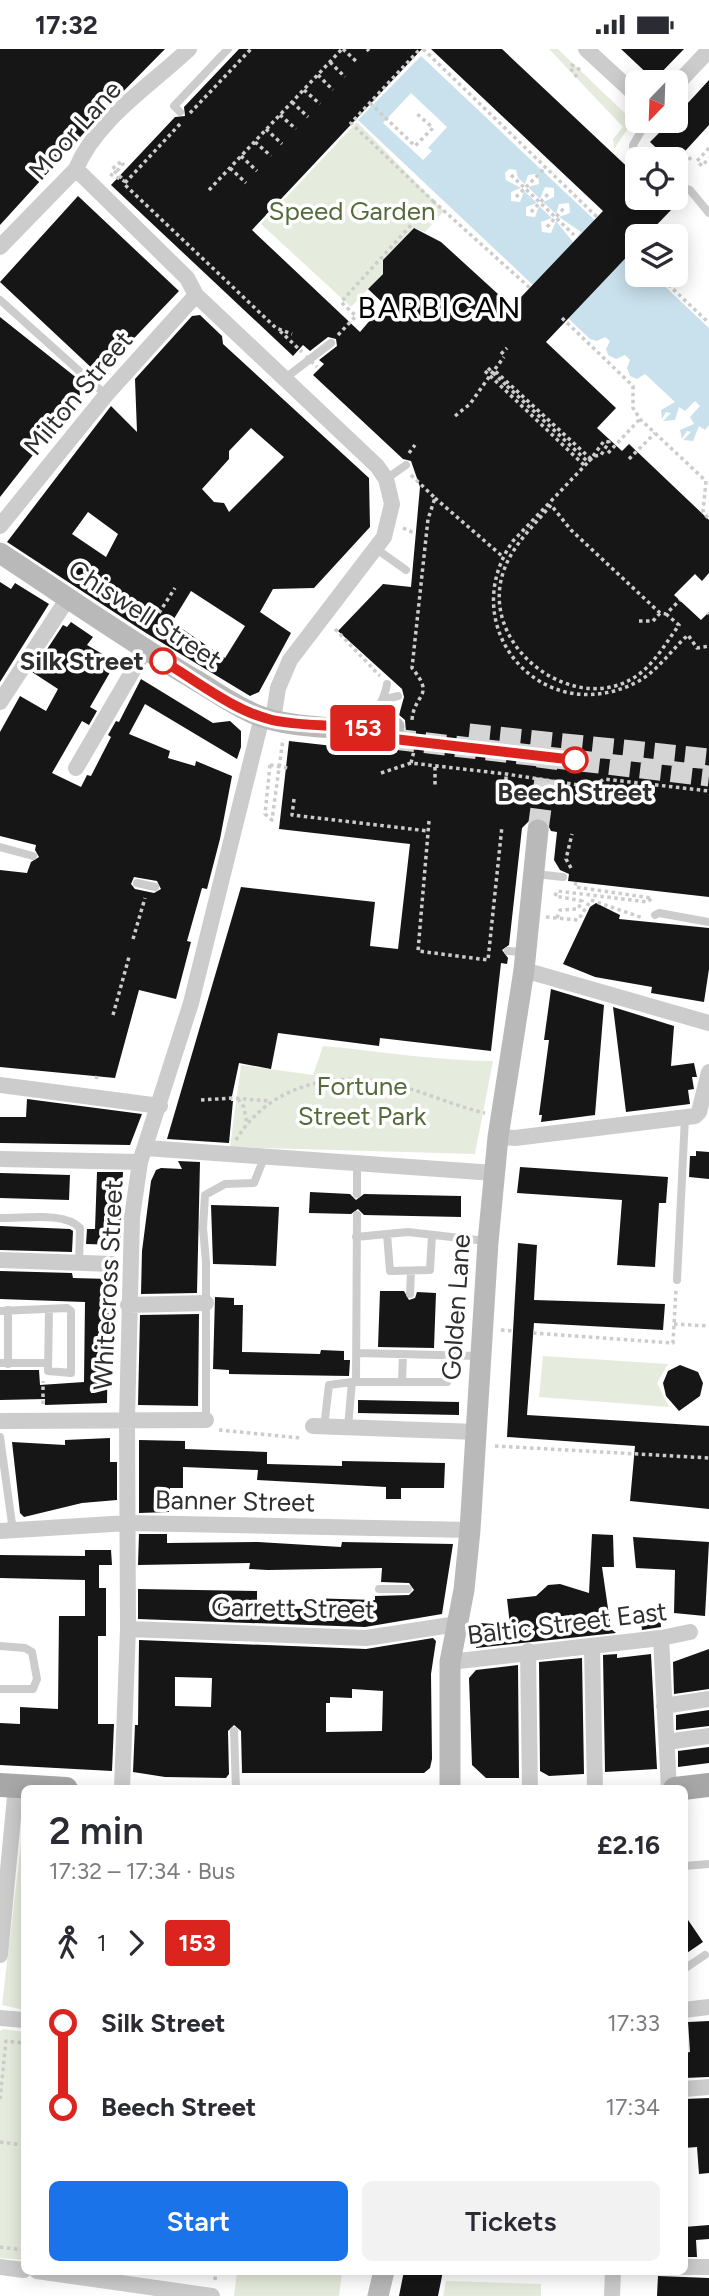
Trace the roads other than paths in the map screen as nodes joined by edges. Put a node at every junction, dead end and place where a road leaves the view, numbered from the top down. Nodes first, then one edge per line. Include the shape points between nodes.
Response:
1 (189, 49) edge
2 (228, 49) edge
3 (586, 49) edge
4 (709, 50) edge
5 (688, 72) edge
6 (625, 85) edge
7 (180, 112) dead end
8 (76, 169) junction
9 (688, 189) edge
10 (709, 213) edge
11 (0, 247) edge
12 (196, 295) junction
13 (0, 300) edge
14 (331, 343) road end
15 (284, 379) junction
16 (106, 395) junction
17 (408, 469) road end
18 (386, 479) junction
19 (0, 526) edge
20 (375, 548) junction
21 (0, 554) edge
22 (406, 570) dead end
23 (68, 598) junction
24 (145, 650) junction
25 (387, 684) road end
26 (398, 696) dead end
27 (386, 699) junction
28 (0, 702) edge
29 (273, 724) junction
30 (383, 731) joint
31 (76, 768) dead end
32 (538, 830) tunnel mouth
33 (0, 847) edge
34 (33, 856) dead end
35 (535, 874) junction
36 (563, 877) dead end
37 (137, 883) dead end
38 (152, 886) road end
39 (655, 915) dead end
40 (709, 922) edge
41 (519, 958) junction
42 (709, 1023) edge
43 (709, 1072) edge
44 (0, 1085) edge
45 (160, 1106) junction
46 (692, 1115) junction
47 (498, 1137) junction
48 (143, 1156) junction
49 (264, 1158) junction
50 (0, 1159) edge
51 (357, 1163) junction
52 (494, 1173) junction
53 (357, 1194) dead end
54 (357, 1215) dead end
55 (0, 1218) edge
56 (387, 1234) junction
57 (432, 1235) junction
58 (356, 1237) junction
59 (488, 1241) junction
60 (0, 1261) edge
61 (79, 1263) junction
62 (112, 1264) dead end
63 (411, 1272) junction
64 (677, 1280) road end
65 (410, 1294) dead end
66 (206, 1303) junction
67 (128, 1304) junction
68 (49, 1309) junction
69 (4, 1310) edge
70 (356, 1353) junction
71 (403, 1354) junction
72 (480, 1356) junction
73 (46, 1363) junction
74 (4, 1364) edge
75 (354, 1382) junction
76 (402, 1382) junction
77 (447, 1382) dead end
78 (127, 1420) junction
79 (206, 1420) joint
80 (0, 1421) edge
81 (319, 1426) joint
82 (348, 1428) junction
83 (0, 1437) edge
84 (483, 1439) junction
85 (128, 1524) junction
86 (470, 1530) junction
87 (7, 1531) edge
88 (408, 1589) dead end
89 (379, 1590) dead end
90 (457, 1624) junction
91 (128, 1629) junction
92 (690, 1632) dead end
93 (661, 1638) junction
94 (0, 1646) edge
95 (592, 1646) junction
96 (528, 1651) junction
97 (450, 1661) junction
98 (0, 1689) edge
99 (709, 1699) edge
100 (664, 1706) junction
101 (234, 1731) dead end
102 (709, 1736) edge
103 (667, 1742) junction
104 (8, 1785) edge
105 (122, 1785) edge
106 (236, 1785) edge
107 (450, 1785) edge
108 (530, 1785) edge
109 (595, 1785) edge
110 (669, 1785) edge
111 (709, 1785) edge
112 (688, 1788) edge
113 (709, 1864) edge
114 (688, 1866) edge
115 (4, 1882) edge
116 (0, 1955) edge
117 (705, 1955) dead end
118 (688, 1966) edge
119 (709, 2007) edge
120 (688, 2010) edge
121 (0, 2018) edge
122 (21, 2020) edge
123 (709, 2087) edge
124 (688, 2089) edge
125 (0, 2267) edge
126 (688, 2267) edge
127 (709, 2267) edge
128 (21, 2270) edge
129 (66, 2275) edge
130 (383, 2275) edge
131 (613, 2275) edge
132 (212, 2295) edge
133 (378, 2296) edge
134 (612, 2296) edge

1 - 8 street, Moor Lane via 93,140
2 - 7 lane via 174,106
3 - 6 street
4 - 5 street
8 - 11 street, Moor Lane
8 - 12 street via 187,278
9 - 10 lane
12 - 15 street
12 - 16 street, Milton Street
13 - 16 lane
14 - 15 lane
15 - 18 street
16 - 19 street, Milton Street
17 - 18 lane
18 - 20 street via 392,504 390,522
20 - 22 lane
20 - 29 street via 290,660 278,688
21 - 23 street, Chiswell Street
23 - 24 street, Chiswell Street
23 - 28 street
24 - 29 street, Chiswell Street
24 - 31 street
25 - 27 lane
26 - 27 lane
27 - 30 lane via 375,711
29 - 30 street
29 - 45 street, Whitecross Street via 232,844
32 - 35 street, Golden Lane
33 - 34 lane
35 - 36 lane
35 - 41 street, Golden Lane
37 - 38 lane
39 - 40 lane
41 - 42 street
41 - 47 street, Golden Lane
43 - 46 street
44 - 45 street
45 - 48 street, Whitecross Street
46 - 47 street
46 - 64 lane
47 - 52 street, Golden Lane
48 - 49 street
48 - 50 street
48 - 67 street, Whitecross Street via 132,1217
49 - 51 street
49 - 66 lane via 254,1183 225,1184 205,1195
51 - 52 street
51 - 53 lane
52 - 59 street, Golden Lane
54 - 58 lane
55 - 61 lane via 62,1219 77,1224
56 - 57 lane
56 - 58 lane
56 - 63 lane via 389,1270
57 - 59 lane
57 - 63 lane via 430,1270
58 - 70 lane
59 - 72 street, Golden Lane
60 - 61 street
61 - 62 street
63 - 65 lane
66 - 67 street
66 - 79 lane
67 - 78 street, Whitecross Street
68 - 69 lane
68 - 73 lane
68 - 73 lane via 71,1311 73,1371 51,1373
69 - 74 lane
70 - 71 lane
70 - 75 lane
71 - 72 lane
71 - 76 lane
72 - 84 street, Golden Lane
73 - 74 lane
75 - 76 lane
75 - 81 lane via 329,1385
75 - 82 lane
76 - 77 lane
78 - 79 street
78 - 80 street
78 - 85 street, Whitecross Street
81 - 82 street
82 - 84 street
83 - 87 lane
84 - 86 street, Golden Lane
85 - 86 street, Banner Street
85 - 87 street, Banner Street
85 - 91 street, Whitecross Street
86 - 90 street, Golden Lane
88 - 89 lane
90 - 91 street, Garrett Street via 366,1638
90 - 97 street, Golden Lane
91 - 105 street, Whitecross Street
92 - 93 street, Baltic Street East
93 - 95 street, Baltic Street East
93 - 100 street
94 - 98 lane via 32,1652 37,1679 33,1689
95 - 96 street, Baltic Street East
95 - 109 street
96 - 97 street, Baltic Street East
96 - 108 street
97 - 107 street, Golden Lane
99 - 100 street
100 - 103 street
101 - 106 lane
102 - 103 street
103 - 110 street
104 - 115 street
111 - 112 main road
113 - 114 lane
115 - 116 street
117 - 118 lane
119 - 120 street
121 - 122 street
123 - 124 street
125 - 128 street
126 - 127 street
129 - 132 street
130 - 133 street
131 - 134 street

